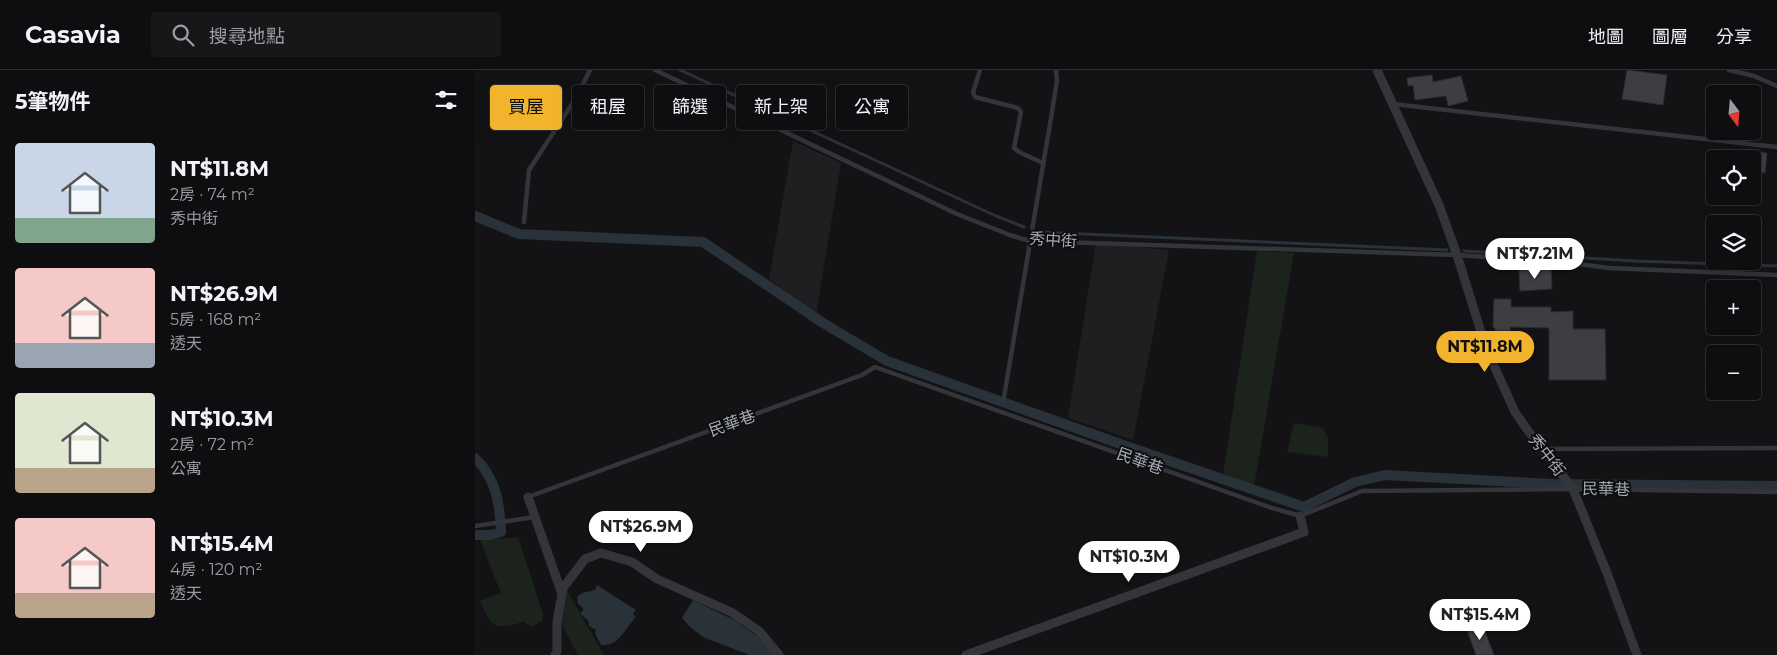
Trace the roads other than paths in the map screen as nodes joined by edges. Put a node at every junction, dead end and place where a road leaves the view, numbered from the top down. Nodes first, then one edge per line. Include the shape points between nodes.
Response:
1 (590, 70) edge
2 (655, 70) edge
3 (980, 70) edge
4 (1056, 70) edge
5 (1372, 70) edge
6 (1376, 70) edge
7 (1729, 70) edge
8 (1777, 86) edge
9 (1392, 104) junction
10 (1777, 147) edge
11 (1043, 163) junction
12 (525, 222) dead end
13 (1030, 241) junction
14 (1457, 255) junction
15 (1777, 275) edge
16 (1005, 397) dead end
17 (1777, 448) edge
18 (1543, 449) junction
19 (1573, 489) junction
20 (1777, 492) edge
21 (528, 497) joint
22 (1301, 516) junction
23 (535, 517) junction
24 (475, 526) edge
25 (562, 594) junction
26 (557, 654) edge
27 (779, 655) edge
28 (966, 655) edge
29 (1637, 655) edge

1 - 12 lane via 576,98 529,170
2 - 13 lane, 秀中街 via 957,214
3 - 11 lane via 973,92 975,97 1018,108 1021,112 1014,148
4 - 11 lane
5 - 6 lane
6 - 9 street, 秀中街
7 - 8 lane
9 - 10 lane
9 - 14 street, 秀中街 via 1439,205
11 - 13 lane
13 - 14 lane, 秀中街
13 - 16 lane
14 - 15 lane, 秀中街 via 1609,268
14 - 18 street, 秀中街 via 1486,348 1515,412
17 - 18 lane
18 - 19 street, 秀中街
19 - 20 lane, 民華巷
19 - 22 lane, 民華巷 via 1362,491
19 - 29 street, 秀中街
21 - 22 lane, 民華巷 via 862,375 875,367
21 - 23 street
22 - 28 street via 1304,532
23 - 24 lane
23 - 25 street
25 - 26 street via 557,622
25 - 27 street via 585,559 601,552 632,562 657,579 731,612 759,631

